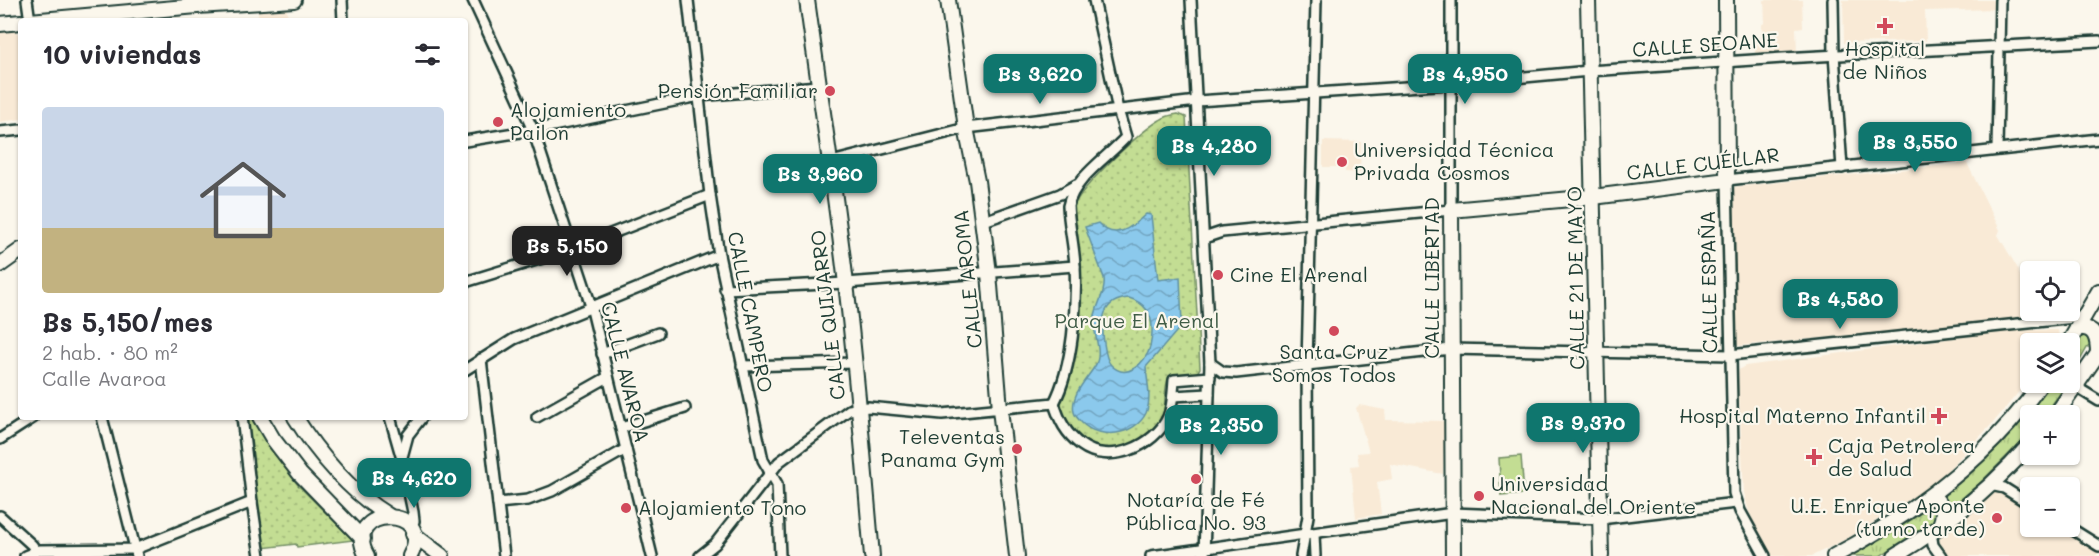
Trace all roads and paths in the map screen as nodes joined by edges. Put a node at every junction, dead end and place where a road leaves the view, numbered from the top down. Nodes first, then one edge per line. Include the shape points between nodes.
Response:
1 (27, 0) edge
2 (294, 0) edge
3 (342, 0) edge
4 (473, 0) edge
5 (688, 0) edge
6 (807, 0) edge
7 (948, 0) edge
8 (1094, 0) edge
9 (1191, 0) edge
10 (1316, 0) edge
11 (1451, 0) edge
12 (1588, 0) edge
13 (1726, 0) edge
14 (1833, 0) edge
15 (2000, 0) edge
16 (197, 3) edge
17 (164, 8) edge
18 (30, 18) edge
19 (61, 18) edge
20 (198, 18) edge
21 (343, 18) edge
22 (18, 22) edge
23 (0, 24) edge
24 (2099, 41) edge
25 (2000, 46) junction
26 (1834, 54) junction
27 (1726, 62) junction
28 (1589, 71) junction
29 (1451, 84) junction
30 (818, 86) junction
31 (1314, 93) junction
32 (699, 96) junction
33 (1197, 101) junction
34 (1118, 110) junction
35 (966, 128) junction
36 (18, 130) edge
37 (533, 130) junction
38 (0, 132) edge
39 (2099, 139) edge
40 (468, 141) edge
41 (1997, 149) junction
42 (831, 162) junction
43 (1842, 168) junction
44 (1727, 180) junction
45 (1078, 184) junction
46 (710, 195) junction
47 (1593, 196) junction
48 (1451, 210) junction
49 (981, 222) junction
50 (1310, 224) junction
51 (1204, 238) junction
52 (572, 249) junction
53 (18, 252) edge
54 (719, 255) junction
55 (0, 265) edge
56 (1075, 266) junction
57 (989, 273) junction
58 (468, 281) edge
59 (846, 283) junction
60 (725, 289) junction
61 (2099, 291) edge
62 (591, 306) junction
63 (2081, 323) junction
64 (658, 333) dead end
65 (2075, 333) edge
66 (1451, 348) junction
67 (1597, 352) junction
68 (2099, 353) edge
69 (602, 354) junction
70 (1730, 355) junction
71 (481, 360) junction
72 (854, 363) junction
73 (1210, 363) junction
74 (1307, 364) junction
75 (742, 366) junction
76 (468, 368) edge
77 (608, 377) junction
78 (1209, 377) junction
79 (2080, 381) edge
80 (2080, 386) edge
81 (2033, 393) edge
82 (1209, 394) junction
83 (1173, 396) junction
84 (2099, 401) edge
85 (1054, 403) junction
86 (685, 408) dead end
87 (859, 408) junction
88 (1000, 409) junction
89 (537, 417) dead end
90 (29, 420) edge
91 (103, 420) edge
92 (242, 420) edge
93 (262, 420) edge
94 (296, 420) edge
95 (391, 420) edge
96 (420, 420) edge
97 (621, 428) junction
98 (0, 439) edge
99 (626, 449) junction
100 (2020, 454) edge
101 (402, 459) junction
102 (770, 472) junction
103 (1990, 485) junction
104 (1932, 495) junction
105 (2020, 497) edge
106 (252, 502) junction
107 (498, 502) junction
108 (1736, 503) junction
109 (1453, 513) junction
110 (0, 516) edge
111 (389, 516) junction
112 (1600, 519) junction
113 (1936, 528) junction
114 (412, 531) junction
115 (1309, 534) junction
116 (2080, 534) edge
117 (363, 539) junction
118 (2099, 546) edge
119 (36, 551) junction
120 (136, 552) edge
121 (1205, 552) edge
122 (25, 556) edge
123 (261, 556) edge
124 (367, 556) edge
125 (410, 556) edge
126 (442, 556) edge
127 (504, 556) edge
128 (652, 556) edge
129 (700, 556) edge
130 (780, 556) edge
131 (872, 556) edge
132 (1017, 556) edge
133 (1151, 556) edge
134 (1300, 556) edge
135 (1315, 556) edge
136 (1453, 556) edge
137 (1601, 556) edge
138 (1765, 556) edge
139 (1834, 556) edge
140 (1895, 556) edge
141 (1941, 556) edge

1 - 18 street
2 - 16 street
3 - 21 street
4 - 37 street, CALLE AVAROA
5 - 32 street, CALLE CAMPERO
6 - 30 street, CALLE QUIJARRO
7 - 35 street, CALLE AROMA
8 - 34 street
9 - 33 street
10 - 31 street
11 - 29 street, CALLE LIBERTAD
12 - 28 street, CALLE 21 DE MAYO
13 - 27 street, CALLE ESPAÑA
14 - 26 street
15 - 25 street
16 - 17 street
16 - 20 street
17 - 19 street
22 - 23 street
24 - 25 street, CALLE SEOANE
25 - 26 street, CALLE SEOANE
25 - 41 street
26 - 27 street, CALLE SEOANE
26 - 43 street
27 - 28 street, CALLE SEOANE
27 - 44 street, CALLE ESPAÑA
28 - 29 street, CALLE SEOANE
28 - 47 street, CALLE 21 DE MAYO
29 - 31 street, CALLE SEOANE
29 - 48 street, CALLE LIBERTAD
30 - 32 street
30 - 42 street, CALLE QUIJARRO
31 - 33 street, CALLE SEOANE
31 - 50 street
32 - 37 street
32 - 46 street, CALLE CAMPERO
33 - 34 street, CALLE SEOANE
33 - 51 street
34 - 35 street, CALLE SEOANE
34 - 45 street via 1126,137
35 - 42 street, CALLE SEOANE
35 - 49 street, CALLE AROMA
36 - 38 street
37 - 40 street
37 - 52 street, CALLE AVAROA
39 - 41 street, CALLE CUÉLLAR
41 - 43 street, CALLE CUÉLLAR
42 - 59 street, CALLE QUIJARRO
43 - 44 street, CALLE CUÉLLAR
44 - 47 street, CALLE CUÉLLAR
44 - 70 street, CALLE ESPAÑA
45 - 49 street
45 - 56 street via 1068,206
46 - 52 street
46 - 54 street, CALLE CAMPERO
47 - 48 street, CALLE CUÉLLAR
47 - 67 street, CALLE 21 DE MAYO
48 - 50 street, CALLE CUÉLLAR
48 - 66 street, CALLE LIBERTAD
49 - 57 street, CALLE AROMA
50 - 51 street, CALLE CUÉLLAR via 1222,232
50 - 74 street
51 - 73 street
52 - 58 street
52 - 62 street, CALLE AVAROA
53 - 55 street
54 - 60 street, CALLE CAMPERO
54 - 62 street
56 - 57 street
56 - 85 street via 1068,362
57 - 59 street
57 - 88 street, CALLE AROMA
59 - 60 street
59 - 72 street, CALLE QUIJARRO
60 - 75 street, CALLE CAMPERO
61 - 63 street
62 - 69 street, CALLE AVAROA
62 - 71 street via 514,339
63 - 65 street
63 - 68 street via 2093,332
63 - 70 street
64 - 69 street
66 - 67 street
66 - 74 street
66 - 109 street, CALLE LIBERTAD
67 - 70 street
67 - 112 street, CALLE 21 DE MAYO
68 - 79 street
69 - 77 street, CALLE AVAROA
70 - 108 street, CALLE ESPAÑA
71 - 76 street
71 - 107 street
72 - 75 street
72 - 87 street, CALLE QUIJARRO
73 - 74 street via 1222,372 1236,373
73 - 78 street
74 - 115 street
75 - 102 street, CALLE CAMPERO via 763,460
77 - 89 street
77 - 97 street, CALLE AVAROA
78 - 82 street
78 - 83 street via 1174,380
80 - 84 street
81 - 104 street via 1993,441
82 - 83 street
82 - 121 street
83 - 85 street via 1169,415 1149,441 1108,453 1081,445 1064,428
85 - 88 street
86 - 97 street
87 - 88 street via 942,414
87 - 102 street via 849,410
87 - 131 street, CALLE QUIJARRO
88 - 132 street, CALLE AROMA
90 - 98 street
91 - 120 street
92 - 106 street
93 - 117 street via 300,474
94 - 111 street via 327,460 373,506
95 - 101 street
96 - 101 street via 408,435
97 - 99 street, CALLE AVAROA
99 - 107 street via 552,491 528,500
99 - 128 street, CALLE AVAROA
100 - 103 street
101 - 114 street via 413,512
102 - 129 street via 715,544
102 - 130 street, CALLE CAMPERO via 777,484
103 - 105 street
103 - 113 street
104 - 113 street via 1944,511
104 - 139 street
106 - 120 street
106 - 123 street
107 - 127 street
108 - 112 street
108 - 138 street, CALLE ESPAÑA
109 - 112 street
109 - 115 street
109 - 136 street, CALLE LIBERTAD
110 - 119 street
111 - 114 street via 405,522
111 - 117 street via 369,524
112 - 137 street, CALLE 21 DE MAYO
113 - 140 street
113 - 141 street via 1933,545
114 - 125 street via 414,545
114 - 126 street
115 - 121 street
115 - 134 street
115 - 135 street
116 - 118 street
117 - 124 street
119 - 120 street
119 - 122 street
121 - 133 street

